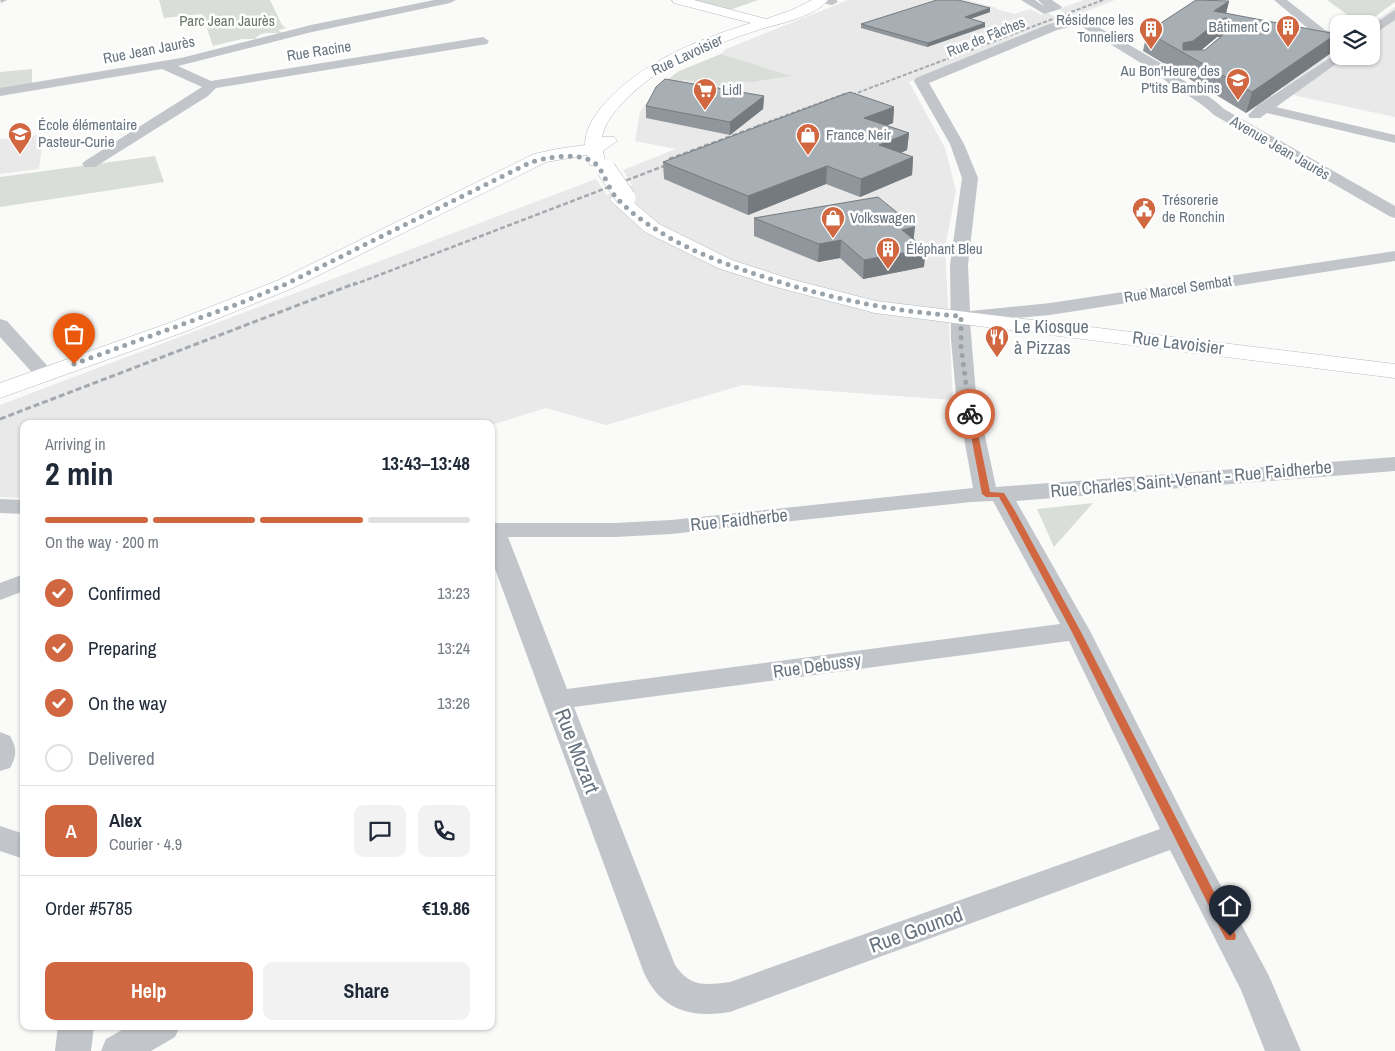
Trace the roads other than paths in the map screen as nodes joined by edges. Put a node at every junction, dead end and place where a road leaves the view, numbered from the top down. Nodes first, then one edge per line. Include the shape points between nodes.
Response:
1 (450, 0) edge
2 (679, 0) edge
3 (826, 0) edge
4 (1027, 0) edge
5 (1044, 0) edge
6 (1280, 0) edge
7 (1395, 14) edge
8 (769, 24) junction
9 (1064, 24) junction
10 (1380, 25) edge
11 (1330, 36) edge
12 (483, 41) dead end
13 (1144, 42) dead end
14 (1131, 51) junction
15 (1330, 62) edge
16 (164, 65) junction
17 (1165, 71) junction
18 (209, 85) junction
19 (0, 92) edge
20 (621, 93) junction
21 (1263, 108) junction
22 (1241, 125) junction
23 (1395, 139) edge
24 (544, 151) junction
25 (601, 157) junction
26 (90, 164) dead end
27 (504, 174) junction
28 (626, 198) junction
29 (1395, 213) edge
30 (1395, 256) edge
31 (961, 316) junction
32 (0, 325) edge
33 (1395, 371) edge
34 (45, 375) junction
35 (0, 391) edge
36 (1395, 464) edge
37 (994, 494) junction
38 (0, 506) edge
39 (20, 507) edge
40 (495, 530) edge
41 (495, 538) edge
42 (20, 584) edge
43 (0, 592) edge
44 (1076, 632) junction
45 (557, 700) junction
46 (0, 743) edge
47 (0, 760) edge
48 (1178, 835) junction
49 (0, 838) edge
50 (20, 846) edge
51 (661, 973) joint
52 (76, 1030) edge
53 (155, 1030) edge
54 (73, 1051) edge
55 (119, 1051) edge
56 (1283, 1051) edge

1 - 16 street, Rue Jean Jaurès via 311,29
2 - 8 main road
3 - 8 main road, Rue Lavoisier
4 - 5 street via 1044,11 1056,7
6 - 11 street via 1321,33
7 - 10 street
8 - 20 main road, Rue Lavoisier via 670,60
8 - 25 main road, Rue Lavoisier via 692,54 648,81 619,109
9 - 14 street, Avenue Jean Jaurès via 1081,21
9 - 17 street, Avenue Jean Jaurès via 1146,72
9 - 31 street, Rue de Fâches via 921,81 957,144 970,178 959,260
12 - 18 street, Rue Racine
13 - 14 street
14 - 17 street, Avenue Jean Jaurès
15 - 21 street
16 - 18 street
16 - 19 street, Rue Jean Jaurès
17 - 22 street, Avenue Jean Jaurès
18 - 26 street via 203,93
20 - 24 main road via 574,134
20 - 25 main road, Rue Lavoisier via 594,135
21 - 22 street
21 - 23 street
22 - 29 street, Avenue Jean Jaurès
24 - 25 main road via 568,145
24 - 27 main road
25 - 27 main road via 545,158
25 - 28 main road, Rue Lavoisier via 609,188
27 - 34 main road via 346,256 278,287
28 - 31 main road, Rue Lavoisier via 718,252 772,272 857,296
28 - 31 main road, Rue Lavoisier via 652,228 667,237 753,273 875,307
30 - 31 street, Rue Marcel Sembat via 1050,309
31 - 33 main road, Rue Lavoisier
31 - 37 street via 966,394
32 - 34 street
34 - 35 main road
36 - 37 street, Rue Charles Saint-Venant - Rue Faidherbe
37 - 40 street, Rue Faidherbe via 670,527
37 - 44 street
38 - 39 street
41 - 45 street, Rue Mozart
42 - 43 street
44 - 45 street, Rue Debussy
44 - 48 street
45 - 51 street, Rue Mozart
46 - 47 street
48 - 51 street, Rue Gounod via 730,997 687,997 674,991
48 - 56 street via 1257,987
49 - 50 street
52 - 54 street
53 - 55 street

